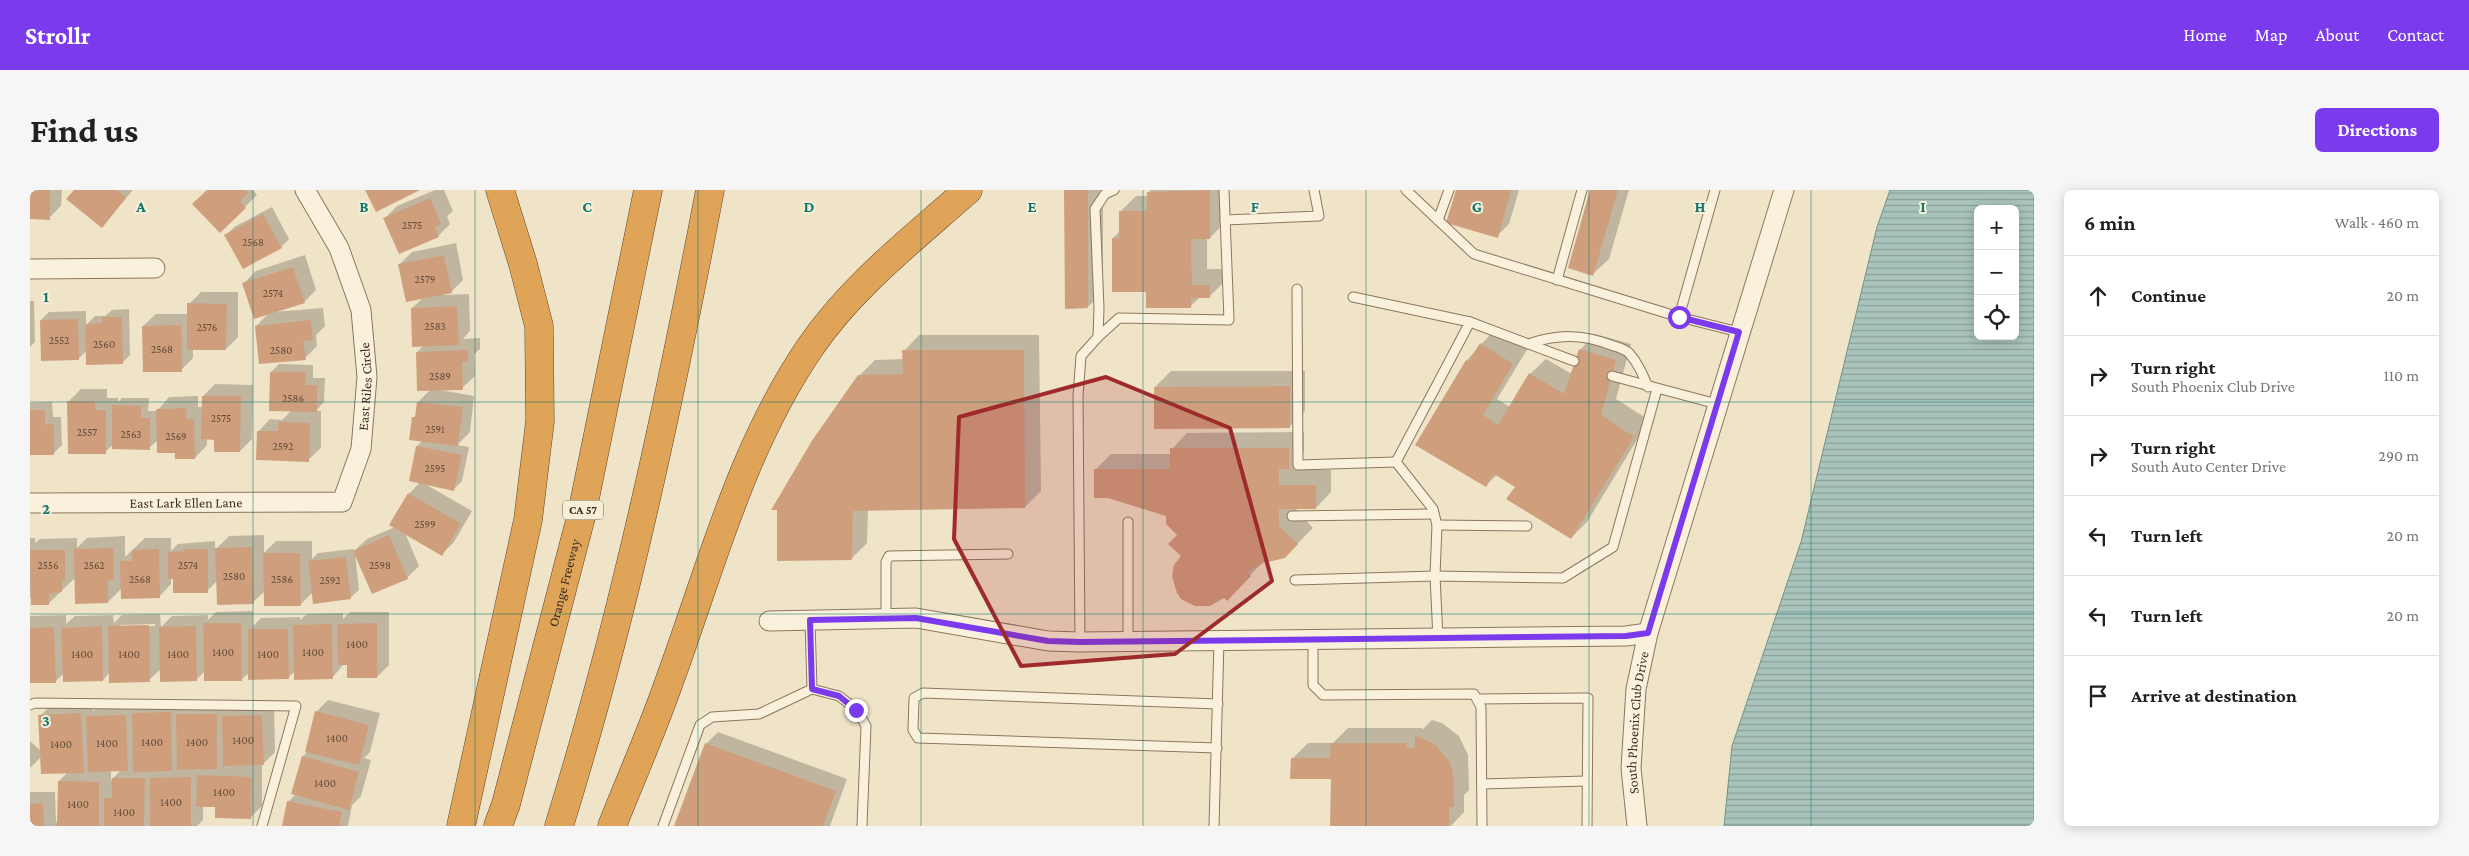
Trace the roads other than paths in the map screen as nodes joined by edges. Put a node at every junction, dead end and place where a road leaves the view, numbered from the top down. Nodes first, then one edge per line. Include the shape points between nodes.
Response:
1 (305, 190) edge
2 (500, 190) edge
3 (648, 190) edge
4 (710, 190) edge
5 (968, 190) edge
6 (1114, 190) edge
7 (1224, 190) edge
8 (1314, 190) edge
9 (1406, 190) edge
10 (1449, 190) edge
11 (1582, 190) edge
12 (1715, 190) edge
13 (1784, 190) edge
14 (1226, 220) junction
15 (1438, 220) junction
16 (155, 268) dead end
17 (30, 269) edge
18 (1557, 280) junction
19 (1297, 289) dead end
20 (1353, 297) dead end
21 (1679, 317) junction
22 (1470, 322) junction
23 (1739, 332) junction
24 (1098, 337) junction
25 (1528, 344) junction
26 (1574, 362) dead end
27 (1612, 376) dead end
28 (1653, 388) junction
29 (1717, 404) junction
30 (1396, 462) junction
31 (342, 502) joint
32 (30, 503) edge
33 (1433, 514) junction
34 (1292, 516) dead end
35 (1128, 522) dead end
36 (1437, 525) junction
37 (1527, 526) dead end
38 (1008, 554) dead end
39 (1436, 576) junction
40 (1295, 580) dead end
41 (886, 618) junction
42 (810, 620) junction
43 (769, 621) dead end
44 (1648, 633) junction
45 (1438, 639) junction
46 (1313, 640) junction
47 (1219, 641) junction
48 (1080, 642) junction
49 (1128, 642) junction
50 (812, 689) junction
51 (1479, 699) junction
52 (1218, 704) junction
53 (30, 705) edge
54 (1217, 748) junction
55 (1586, 780) junction
56 (1482, 784) junction
57 (262, 826) edge
58 (461, 826) edge
59 (498, 826) edge
60 (559, 826) edge
61 (612, 826) edge
62 (663, 826) edge
63 (862, 826) edge
64 (1214, 826) edge
65 (1482, 826) edge
66 (1587, 826) edge
67 (1637, 826) edge

1 - 31 street, East Riles Circle via 339,248 361,310 367,377 361,450
2 - 58 highway via 539,326 540,421 528,520
3 - 59 highway, Orange Freeway / CA 57 via 582,513
4 - 60 highway via 684,329 633,560
5 - 61 highway via 852,293 811,346 778,401 744,468 669,684
6 - 24 lane via 1105,194 1095,209
7 - 14 lane
8 - 14 lane via 1319,216
9 - 15 lane
10 - 15 lane
11 - 18 lane
12 - 21 lane
13 - 23 street, South Phoenix Club Drive
14 - 24 lane via 1229,320 1119,318
15 - 18 lane via 1474,254
16 - 17 street
18 - 21 lane
19 - 30 lane via 1298,465
20 - 22 lane
21 - 23 lane
22 - 25 lane
22 - 30 lane
23 - 29 street, South Phoenix Club Drive
24 - 48 lane via 1081,356 1078,396
25 - 26 lane
25 - 28 lane via 1568,335 1592,338 1627,351
27 - 28 lane
28 - 29 lane
28 - 39 lane via 1613,547 1563,578
29 - 44 street, South Phoenix Club Drive
30 - 33 lane
31 - 32 street, East Lark Ellen Lane
33 - 34 lane
33 - 36 lane
35 - 49 lane
36 - 37 lane
36 - 39 lane
38 - 41 lane via 890,556 886,562
39 - 40 lane
39 - 45 lane
41 - 42 street
41 - 48 street via 916,618 1048,641
42 - 43 street
42 - 50 lane
44 - 45 street
44 - 67 street, South Phoenix Club Drive via 1636,689 1631,768
45 - 46 street
46 - 47 street
46 - 51 lane via 1313,685 1323,694 1474,694
47 - 49 street
47 - 52 lane
48 - 49 street
50 - 62 lane via 759,714 712,716 700,725
50 - 63 lane via 839,696 856,710 866,726
51 - 55 lane via 1588,698
51 - 56 lane
52 - 54 lane
52 - 54 lane via 923,693 914,698 913,730 918,738
53 - 57 lane via 296,706
54 - 64 lane
55 - 56 lane
55 - 66 lane
56 - 65 lane

